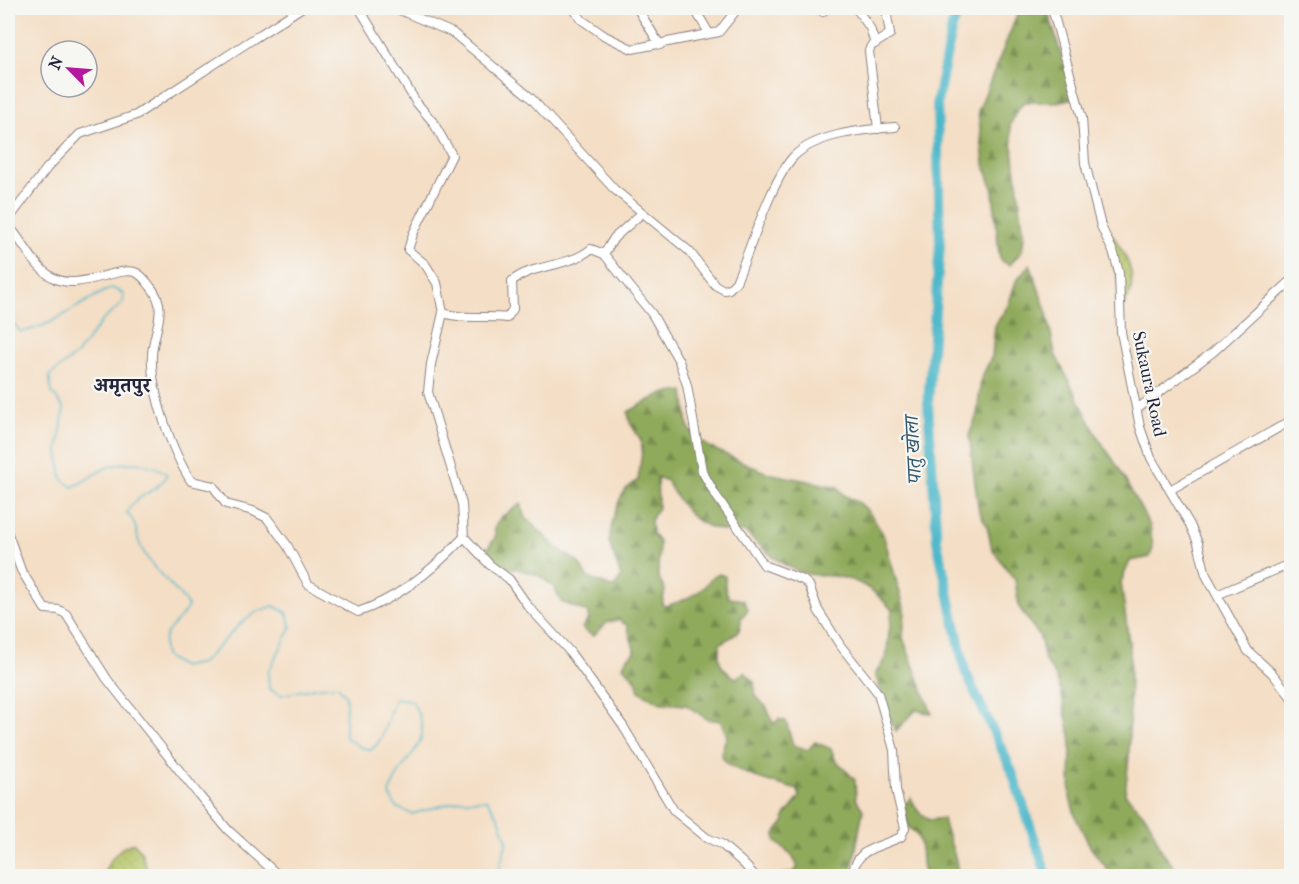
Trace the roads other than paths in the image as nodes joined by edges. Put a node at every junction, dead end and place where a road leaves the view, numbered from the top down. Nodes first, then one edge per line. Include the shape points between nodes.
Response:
1 (301, 8) edge
2 (359, 8) edge
3 (395, 8) edge
4 (573, 8) edge
5 (638, 8) edge
6 (694, 8) edge
7 (738, 8) edge
8 (856, 8) edge
9 (889, 8) edge
10 (1052, 8) edge
11 (709, 33) junction
12 (874, 44) junction
13 (660, 45) junction
14 (895, 127) dead end
15 (878, 129) junction
16 (642, 213) junction
17 (8, 220) edge
18 (8, 225) edge
19 (604, 254) junction
20 (1292, 280) edge
21 (443, 313) junction
22 (1137, 409) junction
23 (1292, 420) edge
24 (1170, 490) junction
25 (8, 534) edge
26 (464, 537) junction
27 (1292, 563) edge
28 (1219, 594) junction
29 (1292, 698) edge
30 (279, 876) edge
31 (755, 876) edge
32 (852, 876) edge

1 - 17 street via 136,115 80,134 40,177
2 - 21 street via 452,155 408,250 425,264 437,283
3 - 16 street via 453,33 494,67 530,97 614,189
4 - 13 street via 582,20 605,36 632,49
5 - 13 street
6 - 11 street
7 - 11 street via 719,32
8 - 12 street via 870,28
9 - 12 street via 890,34
10 - 22 street, Sukaura Road via 1082,118 1085,164 1101,226 1119,273 1121,332
11 - 13 street
12 - 15 street via 869,51
14 - 15 street
15 - 16 street via 826,139 794,156 774,190 736,282 729,289 715,285 688,251
16 - 19 street via 614,238
18 - 26 street via 51,277 62,282 130,271 149,285 161,309 152,355 159,409 185,471 191,481 213,486 226,504 267,518 308,584 358,612 437,566
19 - 21 street via 591,249 570,261 520,275 512,282 513,309 507,318 458,318
19 - 32 street via 652,314 679,361 702,471 715,494 765,565 809,585 818,610 840,645 878,693 894,750 896,790 905,828 901,837 860,854
20 - 22 street via 1213,352
21 - 26 street via 428,392 462,504
22 - 24 street, Sukaura Road via 1151,458
23 - 24 street
24 - 28 street, Sukaura Road via 1198,543 1206,575
25 - 30 street via 21,570 45,609 66,614 107,679 198,794 228,830
26 - 31 street via 509,579 570,652 623,726 674,811 728,850
27 - 28 street
28 - 29 street, Sukaura Road via 1248,651

